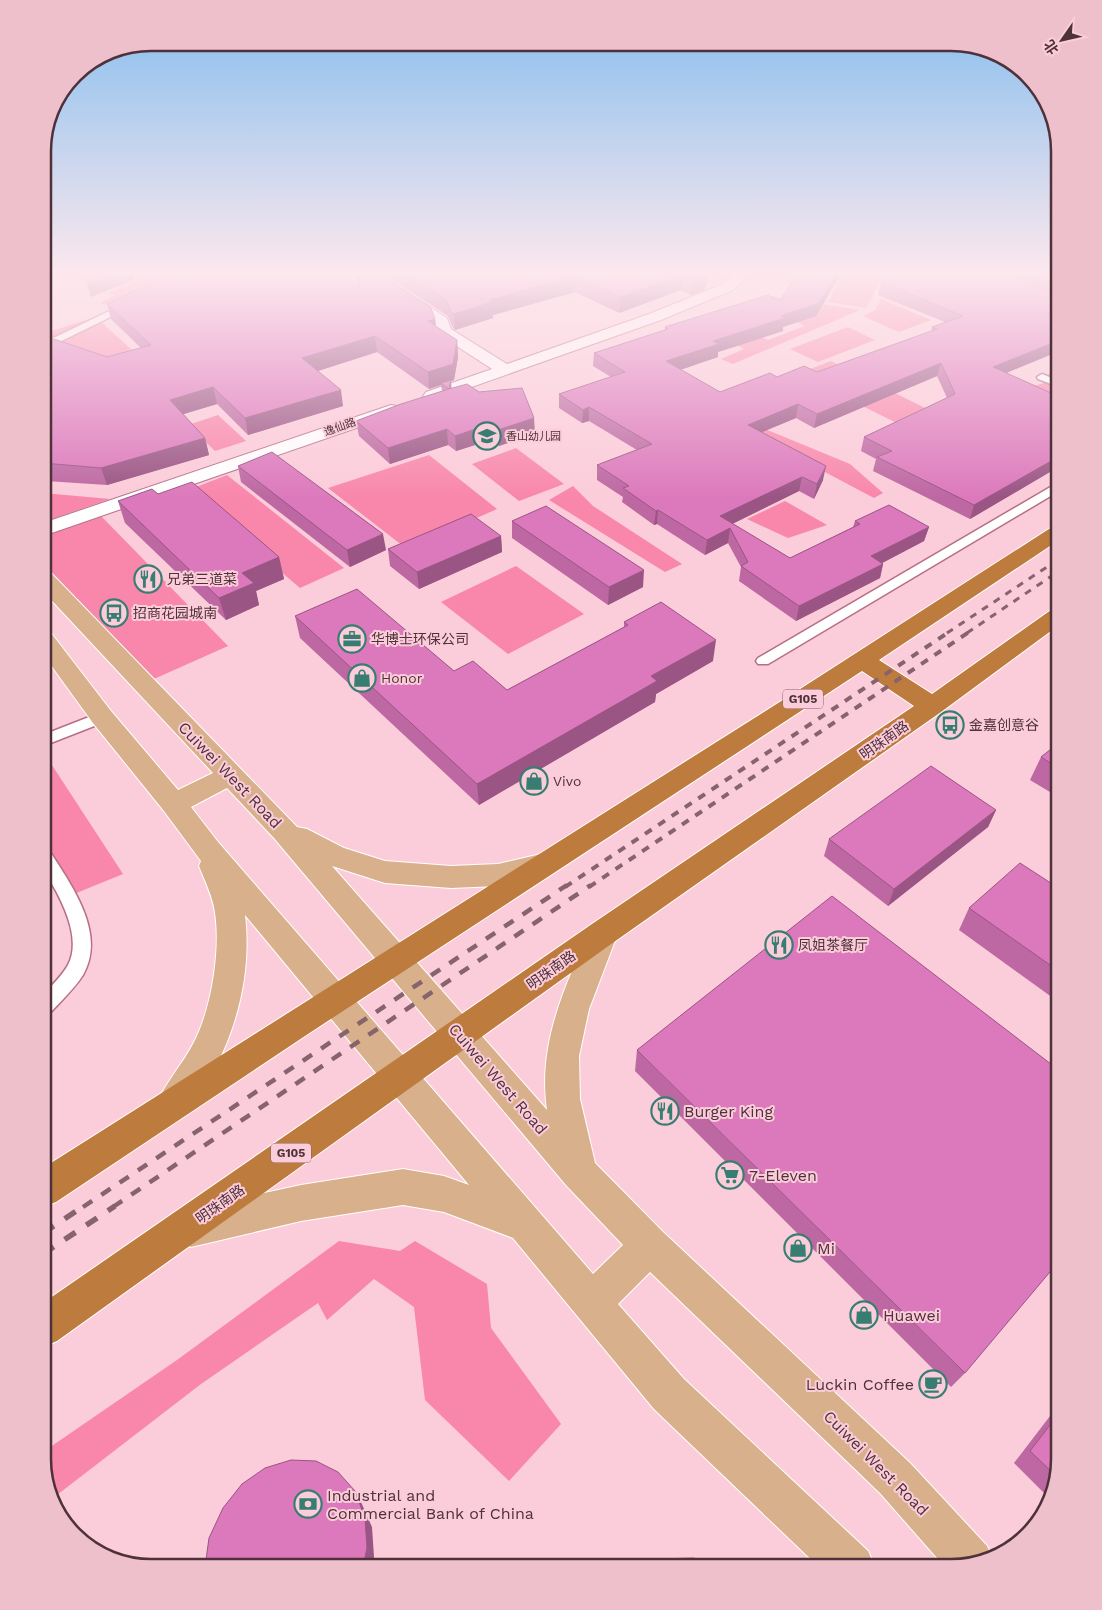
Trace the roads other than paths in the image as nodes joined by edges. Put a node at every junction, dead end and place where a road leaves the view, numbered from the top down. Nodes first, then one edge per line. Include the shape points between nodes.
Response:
1 (470, 347) edge
2 (570, 347) edge
3 (506, 370) junction
4 (1042, 377) dead end
5 (1051, 380) edge
6 (1051, 491) edge
7 (51, 527) edge
8 (1051, 537) edge
9 (51, 586) edge
10 (1051, 621) edge
11 (51, 649) edge
12 (863, 661) junction
13 (763, 662) dead end
14 (932, 706) junction
15 (102, 717) junction
16 (51, 738) edge
17 (231, 775) junction
18 (174, 804) junction
19 (284, 831) junction
20 (208, 850) junction
21 (545, 864) junction
22 (51, 868) edge
23 (603, 933) junction
24 (395, 960) junction
25 (51, 998) edge
26 (334, 1000) junction
27 (460, 1034) junction
28 (399, 1077) junction
29 (174, 1103) junction
30 (579, 1173) junction
31 (51, 1183) edge
32 (522, 1222) junction
33 (184, 1229) junction
34 (650, 1245) junction
35 (592, 1302) junction
36 (51, 1321) edge
37 (967, 1557) edge
38 (843, 1559) edge

1 - 3 street
2 - 3 street, 逸仙路
3 - 7 street, 逸仙路
4 - 5 lane
6 - 13 lane
8 - 12 highway, G105
9 - 17 main road, Cuiwei West Road
10 - 14 highway, 明珠南路 / G105
11 - 15 main road
12 - 14 highway
12 - 21 highway, G105
14 - 23 highway, 明珠南路 / G105
15 - 16 lane
15 - 18 main road
17 - 18 main road
17 - 19 main road, Cuiwei West Road
18 - 20 main road
19 - 21 main road via 334,856 385,872 451,877 498,875
19 - 24 main road, Cuiwei West Road
20 - 26 main road
20 - 29 main road via 230,912 232,943 228,975 213,1037
21 - 24 highway, G105
22 - 25 lane via 72,906 80,927 82,949 76,968
23 - 27 highway, 明珠南路 / G105
23 - 30 main road via 570,1020 562,1058 563,1100
24 - 26 highway, G105
24 - 27 main road, Cuiwei West Road
26 - 28 main road
26 - 29 highway, G105
27 - 28 highway, 明珠南路 / G105
27 - 30 main road, Cuiwei West Road
28 - 32 main road
28 - 33 highway, 明珠南路 / G105
29 - 31 highway, G105
30 - 34 main road, Cuiwei West Road
32 - 33 main road via 444,1194 403,1187 301,1203
32 - 35 main road
33 - 36 highway, 明珠南路 / G105
34 - 35 main road
34 - 37 main road, Cuiwei West Road via 895,1478
35 - 38 main road via 669,1394

